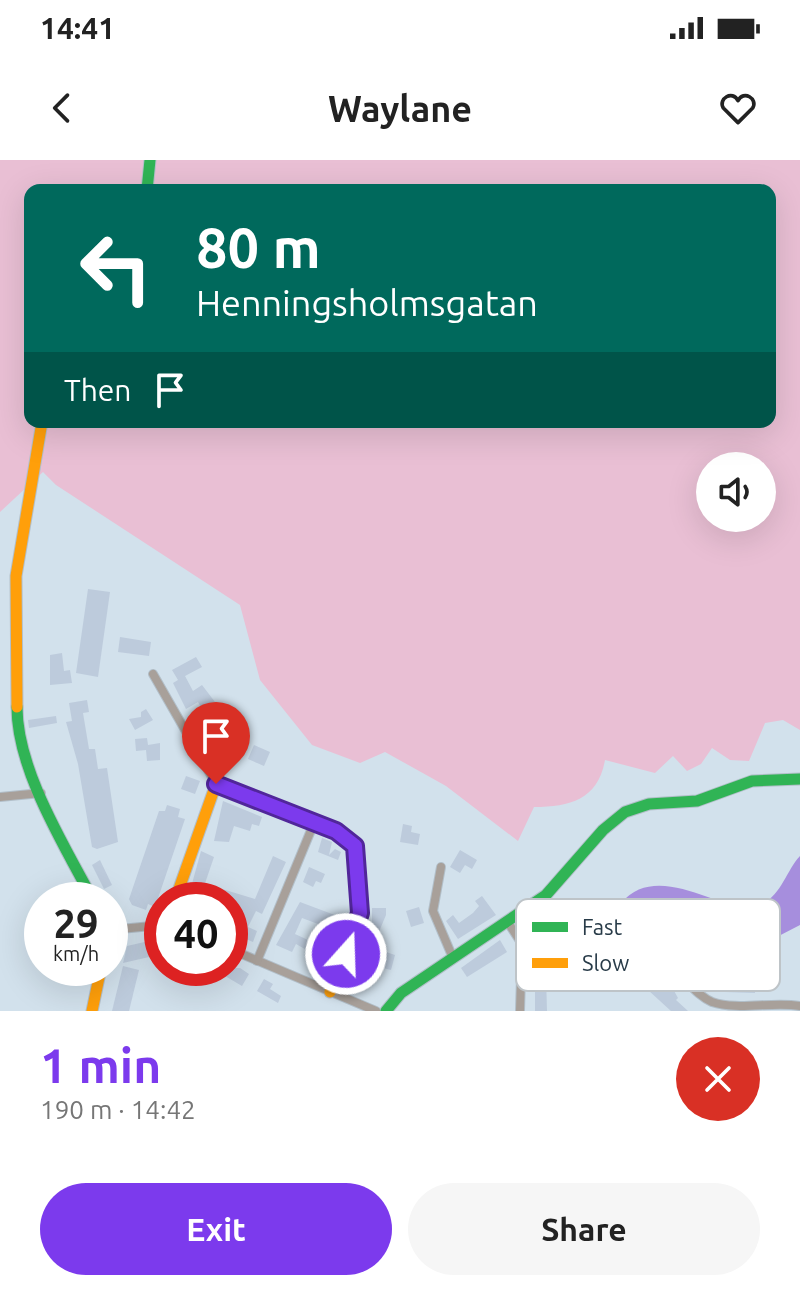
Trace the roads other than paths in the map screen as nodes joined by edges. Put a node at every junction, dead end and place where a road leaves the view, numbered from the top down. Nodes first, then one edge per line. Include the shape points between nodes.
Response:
1 (150, 160) edge
2 (148, 184) edge
3 (41, 428) edge
4 (153, 674) dead end
5 (800, 779) edge
6 (216, 784) junction
7 (41, 793) junction
8 (0, 797) edge
9 (314, 823) junction
10 (441, 867) dead end
11 (84, 882) edge
12 (181, 882) edge
13 (540, 899) edge
14 (516, 915) edge
15 (507, 921) junction
16 (516, 935) edge
17 (248, 957) edge
18 (453, 958) junction
19 (257, 961) junction
20 (97, 986) edge
21 (521, 991) edge
22 (695, 991) edge
23 (330, 992) junction
24 (800, 1006) edge
25 (92, 1011) edge
26 (376, 1011) edge
27 (386, 1011) edge
28 (520, 1011) edge

1 - 2 street
3 - 7 street via 14,615 19,734
4 - 6 street
5 - 13 street via 752,781 697,801 649,804 625,812
6 - 9 street
6 - 12 street
7 - 8 street
7 - 11 street
9 - 19 street
9 - 23 street via 350,840 358,858 357,929
10 - 18 street via 433,911
14 - 15 street
15 - 16 street
15 - 18 street
17 - 19 street
18 - 27 street via 394,999
19 - 23 street
20 - 25 street
21 - 28 street
22 - 24 street via 717,1004
23 - 26 street

